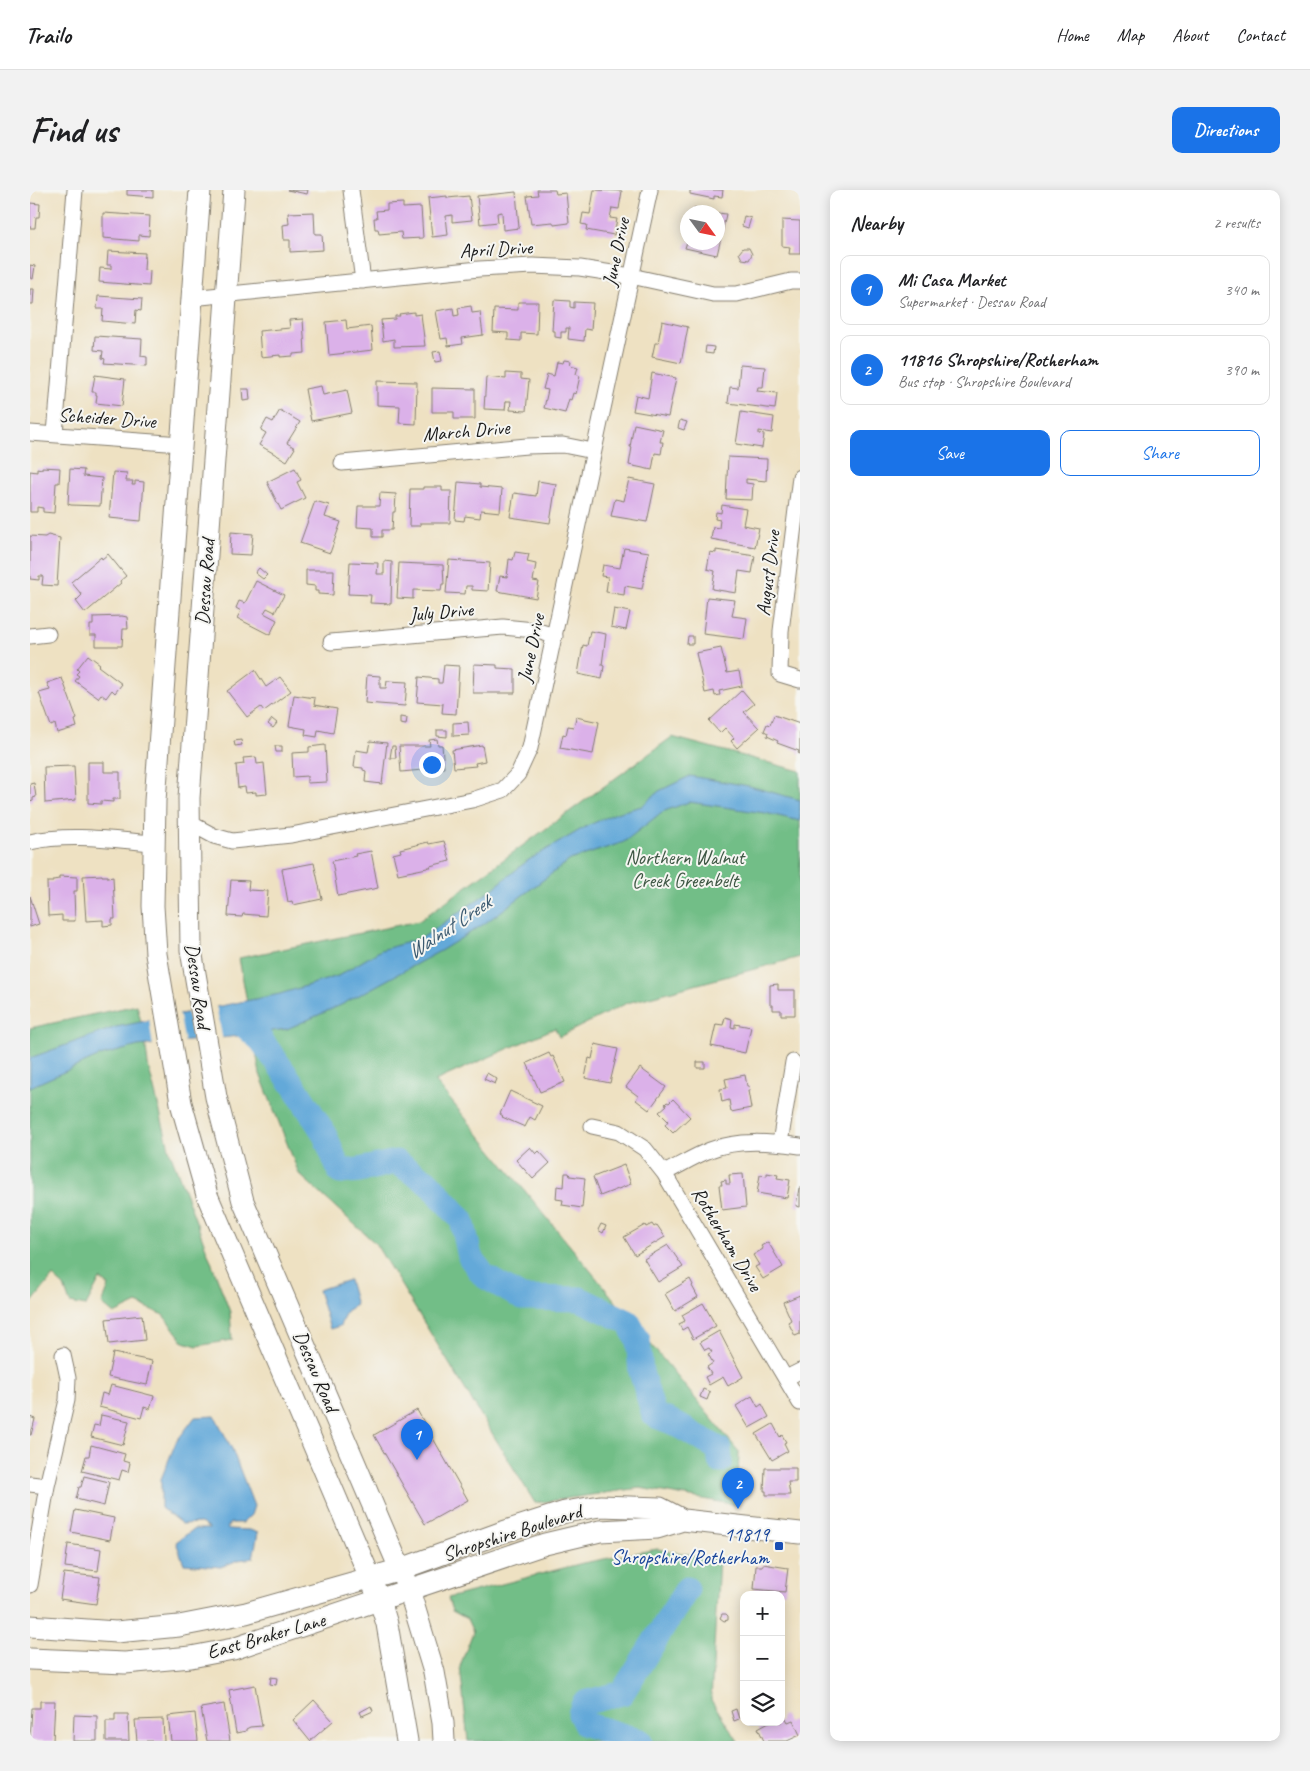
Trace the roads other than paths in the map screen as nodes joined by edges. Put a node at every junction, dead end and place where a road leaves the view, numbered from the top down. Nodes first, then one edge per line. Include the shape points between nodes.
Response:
1 (75, 190) edge
2 (200, 190) edge
3 (234, 190) edge
4 (351, 190) edge
5 (650, 190) edge
6 (631, 276) junction
7 (363, 281) junction
8 (800, 282) edge
9 (226, 295) junction
10 (191, 298) junction
11 (30, 433) edge
12 (55, 434) junction
13 (181, 444) junction
14 (593, 451) junction
15 (342, 463) dead end
16 (800, 479) edge
17 (48, 634) dead end
18 (30, 636) edge
19 (555, 636) junction
20 (331, 642) dead end
21 (800, 680) edge
22 (188, 822) junction
23 (30, 842) edge
24 (154, 843) junction
25 (793, 1062) dead end
26 (592, 1126) dead end
27 (780, 1143) junction
28 (800, 1146) edge
29 (664, 1173) junction
30 (63, 1356) dead end
31 (800, 1371) edge
32 (786, 1378) junction
33 (800, 1403) edge
34 (30, 1484) edge
35 (47, 1486) junction
36 (683, 1520) junction
37 (800, 1533) edge
38 (401, 1569) junction
39 (370, 1578) junction
40 (30, 1585) edge
41 (409, 1590) junction
42 (380, 1601) junction
43 (30, 1626) edge
44 (30, 1659) edge
45 (408, 1741) edge
46 (444, 1741) edge

1 - 12 street
2 - 10 main road, Dessau Road
3 - 9 main road, Dessau Road
4 - 7 street
5 - 6 street, June Drive
6 - 7 street, April Drive via 580,268 532,266
6 - 8 street, April Drive via 713,294 737,294
6 - 14 street, June Drive
7 - 9 street, April Drive
9 - 10 street, April Drive
9 - 22 main road, Dessau Road
10 - 13 main road, Dessau Road
11 - 12 street, Scheider Drive
12 - 13 street, Scheider Drive
13 - 24 main road, Dessau Road via 154,801
14 - 15 street, March Drive via 563,445 527,446
14 - 19 street, June Drive
16 - 21 street, August Drive via 781,631 780,674
17 - 18 street
19 - 20 street, July Drive via 503,627
19 - 22 street, June Drive via 530,748 518,774 503,790 472,800 291,835 232,841 214,836
22 - 38 main road, Dessau Road via 191,950 216,1097 243,1201
23 - 24 street via 77,838
24 - 39 main road, Dessau Road via 156,954 181,1103 207,1196
25 - 27 street
26 - 29 street, Rotherham Drive via 619,1132 645,1149
27 - 28 street
27 - 29 street via 748,1142 711,1149
29 - 32 street, Rotherham Drive
30 - 35 street via 68,1378 67,1400
31 - 32 street
32 - 33 street, Rotherham Drive
34 - 35 street
35 - 40 street
36 - 37 main road, Shropshire Boulevard
36 - 38 main road, Shropshire Boulevard via 660,1508 600,1506 565,1512
36 - 41 main road, Shropshire Boulevard via 657,1528 600,1531 545,1544
38 - 39 main road, East Braker Lane
38 - 41 main road, Dessau Road
39 - 42 main road, Dessau Road
39 - 43 main road, East Braker Lane via 246,1612 179,1626 116,1632
41 - 42 main road, East Braker Lane
41 - 46 main road, Dessau Road via 434,1672
42 - 44 main road, East Braker Lane via 234,1650 126,1663
42 - 45 main road, Dessau Road

